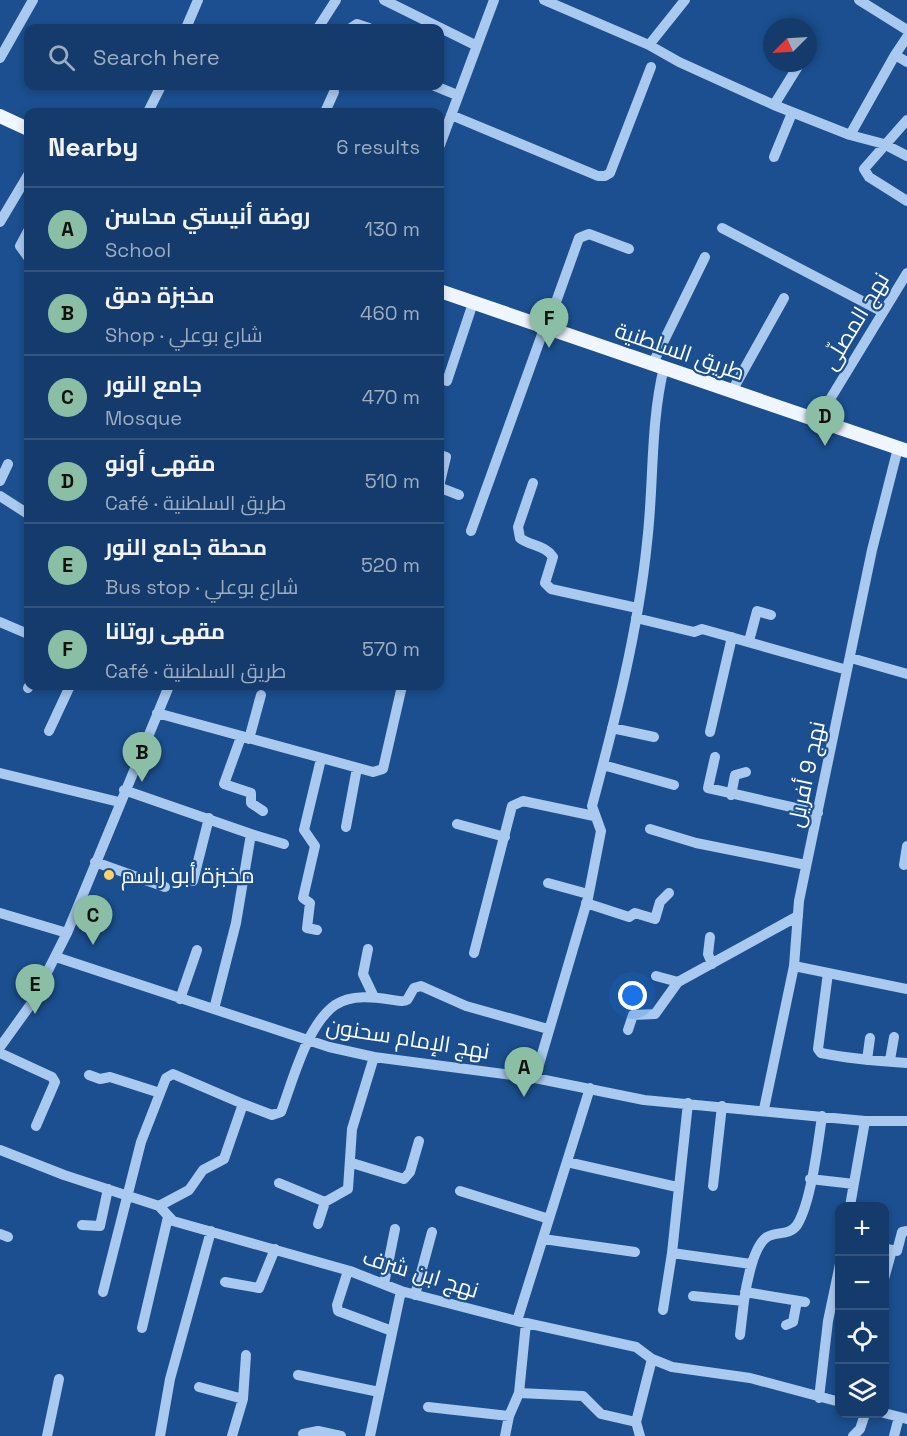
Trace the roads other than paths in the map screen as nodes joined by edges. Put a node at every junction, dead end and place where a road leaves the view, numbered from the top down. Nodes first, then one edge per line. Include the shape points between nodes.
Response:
1 (33, 0) edge
2 (336, 0) edge
3 (384, 0) edge
4 (494, 0) edge
5 (544, 0) edge
6 (685, 0) edge
7 (859, 0) edge
8 (194, 1) edge
9 (187, 24) edge
10 (321, 24) edge
11 (433, 24) edge
12 (444, 30) edge
13 (907, 30) edge
14 (907, 37) edge
15 (475, 45) junction
16 (649, 45) junction
17 (895, 55) junction
18 (0, 58) edge
19 (907, 62) edge
20 (651, 67) dead end
21 (794, 72) edge
22 (159, 90) edge
23 (444, 90) edge
24 (334, 92) dead end
25 (457, 95) junction
26 (774, 105) junction
27 (150, 108) edge
28 (327, 108) edge
29 (792, 113) junction
30 (451, 115) junction
31 (0, 117) edge
32 (907, 120) edge
33 (24, 127) edge
34 (444, 134) edge
35 (850, 135) junction
36 (884, 144) junction
37 (907, 156) edge
38 (774, 158) dead end
39 (24, 182) edge
40 (907, 201) edge
41 (0, 222) edge
42 (722, 228) dead end
43 (24, 238) edge
44 (629, 249) dead end
45 (24, 252) edge
46 (705, 257) dead end
47 (907, 273) edge
48 (444, 292) edge
49 (784, 298) dead end
50 (473, 303) junction
51 (883, 312) junction
52 (546, 327) junction
53 (658, 365) junction
54 (447, 381) dead end
55 (732, 391) junction
56 (818, 419) junction
57 (902, 450) edge
58 (8, 464) dead end
59 (0, 481) edge
60 (533, 483) dead end
61 (444, 489) edge
62 (459, 495) dead end
63 (0, 496) edge
64 (24, 511) edge
65 (471, 531) dead end
66 (637, 613) junction
67 (771, 615) dead end
68 (0, 622) edge
69 (24, 632) edge
70 (732, 637) junction
71 (748, 641) junction
72 (851, 658) junction
73 (847, 670) junction
74 (907, 674) edge
75 (68, 690) edge
76 (167, 690) edge
77 (401, 690) edge
78 (261, 695) dead end
79 (158, 712) junction
80 (612, 728) junction
81 (49, 731) dead end
82 (710, 732) dead end
83 (654, 737) dead end
84 (245, 738) junction
85 (715, 757) dead end
86 (321, 759) junction
87 (603, 765) junction
88 (357, 768) junction
89 (746, 772) dead end
90 (0, 773) edge
91 (674, 784) dead end
92 (124, 790) junction
93 (731, 795) junction
94 (119, 802) junction
95 (263, 811) dead end
96 (818, 813) junction
97 (594, 816) junction
98 (209, 818) junction
99 (457, 824) dead end
100 (346, 827) dead end
101 (650, 829) dead end
102 (251, 834) junction
103 (505, 837) junction
104 (284, 844) dead end
105 (907, 846) edge
106 (95, 862) junction
107 (806, 865) junction
108 (904, 865) dead end
109 (193, 881) dead end
110 (548, 883) dead end
111 (165, 887) dead end
112 (669, 893) dead end
113 (587, 898) junction
114 (0, 913) edge
115 (798, 916) junction
116 (317, 930) dead end
117 (67, 933) junction
118 (710, 937) dead end
119 (368, 949) dead end
120 (197, 950) dead end
121 (474, 953) dead end
122 (56, 957) junction
123 (712, 964) junction
124 (794, 966) junction
125 (828, 973) junction
126 (656, 976) dead end
127 (678, 982) junction
128 (907, 988) edge
129 (373, 995) junction
130 (180, 999) junction
131 (214, 1009) junction
132 (548, 1029) junction
133 (628, 1030) dead end
134 (894, 1037) dead end
135 (870, 1038) dead end
136 (307, 1040) junction
137 (1, 1046) edge
138 (374, 1057) junction
139 (867, 1060) junction
140 (890, 1060) junction
141 (907, 1064) edge
142 (89, 1075) dead end
143 (535, 1078) junction
144 (590, 1088) junction
145 (160, 1094) junction
146 (688, 1103) junction
147 (243, 1104) junction
148 (722, 1106) junction
149 (764, 1109) junction
150 (822, 1116) junction
151 (865, 1121) junction
152 (907, 1121) edge
153 (36, 1126) dead end
154 (419, 1141) dead end
155 (0, 1150) edge
156 (567, 1162) junction
157 (352, 1163) junction
158 (810, 1179) junction
159 (279, 1184) dead end
160 (854, 1184) junction
161 (712, 1185) dead end
162 (677, 1187) junction
163 (108, 1189) junction
164 (460, 1191) dead end
165 (130, 1195) junction
166 (325, 1202) junction
167 (851, 1202) edge
168 (159, 1206) junction
169 (168, 1217) junction
170 (549, 1219) junction
171 (318, 1224) dead end
172 (82, 1225) dead end
173 (395, 1229) dead end
174 (211, 1231) junction
175 (907, 1231) edge
176 (432, 1232) dead end
177 (543, 1239) junction
178 (275, 1249) junction
179 (889, 1249) edge
180 (635, 1252) dead end
181 (672, 1253) junction
182 (751, 1264) junction
183 (348, 1271) junction
184 (225, 1282) dead end
185 (384, 1284) junction
186 (835, 1288) edge
187 (400, 1291) junction
188 (103, 1292) dead end
189 (415, 1295) junction
190 (693, 1296) dead end
191 (745, 1297) junction
192 (663, 1310) dead end
193 (521, 1322) junction
194 (786, 1325) dead end
195 (142, 1328) dead end
196 (392, 1331) junction
197 (740, 1335) dead end
198 (246, 1355) dead end
199 (652, 1359) junction
200 (298, 1375) dead end
201 (59, 1379) dead end
202 (199, 1387) dead end
203 (379, 1392) junction
204 (519, 1393) junction
205 (819, 1398) junction
206 (243, 1399) junction
207 (835, 1401) edge
208 (428, 1407) dead end
209 (508, 1416) junction
210 (863, 1418) edge
211 (903, 1418) edge
212 (636, 1422) junction
213 (303, 1434) dead end
214 (47, 1436) edge
215 (160, 1436) edge
216 (232, 1436) edge
217 (341, 1436) edge
218 (370, 1436) edge
219 (505, 1436) edge
220 (640, 1436) edge
221 (853, 1436) edge
222 (894, 1436) edge

1 - 18 street
2 - 10 street
3 - 11 street
4 - 15 street
5 - 16 street
6 - 16 street
7 - 13 street
8 - 9 street
12 - 15 street
14 - 17 street
15 - 25 street
16 - 26 street
17 - 19 street
17 - 35 street
20 - 30 street via 610,173 605,176
21 - 26 street
22 - 27 street
23 - 25 street
24 - 28 street
25 - 30 street
26 - 29 street
29 - 35 street
29 - 38 street
30 - 34 street
31 - 33 main road
32 - 36 street
35 - 36 street
36 - 37 street
36 - 40 street via 864,169 869,177
39 - 41 street
42 - 51 street
43 - 45 street via 20,246
44 - 52 street via 589,234 579,238
46 - 53 street
47 - 51 street, نهج المصلّى
48 - 50 main road, طريق السلطنية
49 - 55 street
50 - 52 main road, طريق السلطنية
50 - 54 street
51 - 56 street, نهج المصلّى
52 - 53 main road, طريق السلطنية
52 - 65 street
53 - 55 main road, طريق السلطنية
53 - 66 street via 648,541
55 - 56 main road, طريق السلطنية
56 - 57 main road, طريق السلطنية
57 - 72 street, نهج 9 أفريل via 872,550
58 - 59 street
60 - 66 street via 518,527 520,538 549,551 553,557 544,583 551,589
61 - 62 street
63 - 64 street
66 - 70 street via 694,633 702,629
66 - 80 street
67 - 71 street via 757,611
68 - 69 street
70 - 71 street
70 - 82 street
71 - 73 street
72 - 73 street, نهج 9 أفريل
72 - 74 street
73 - 96 street, نهج 9 أفريل
75 - 81 street
76 - 79 street
77 - 88 street via 383,769 373,772
78 - 84 street
79 - 84 street
79 - 92 street
80 - 83 street
80 - 87 street
84 - 86 street
84 - 95 street via 224,784 251,793 251,803
85 - 93 street via 708,788
86 - 88 street
86 - 116 street via 304,830 315,846 303,898 316,904 307,928
87 - 91 street
87 - 97 street via 592,806
88 - 100 street
89 - 93 street via 735,776
90 - 94 street
92 - 94 street
92 - 98 street
93 - 96 street
94 - 106 street
96 - 107 street, نهج 9 أفريل
97 - 103 street via 523,801 512,806
97 - 113 street via 601,831
98 - 102 street
98 - 109 street
99 - 103 street
101 - 107 street via 696,843
102 - 104 street
102 - 131 street via 239,912
103 - 121 street
105 - 108 street
106 - 111 street
106 - 117 street
107 - 115 street, نهج 9 أفريل
110 - 113 street
112 - 113 street via 660,902 655,919 635,913 629,917
113 - 132 street
114 - 117 street
115 - 123 street
115 - 124 street, نهج 9 أفريل
117 - 122 street
118 - 123 street via 708,954
119 - 129 street via 363,974
120 - 130 street
122 - 130 street, نهج الإمام سحنون
122 - 137 street via 21,1021
123 - 127 street
124 - 125 street
124 - 149 street, نهج 9 أفريل
125 - 128 street
125 - 139 street via 818,1049 821,1053
126 - 127 street
127 - 133 street via 655,1014 633,1015
129 - 132 street via 401,1002 421,986 466,1006
129 - 136 street via 351,997 333,1006
130 - 131 street, نهج الإمام سحنون
131 - 136 street, نهج الإمام سحنون
132 - 143 street
134 - 140 street
135 - 139 street
136 - 138 street, نهج الإمام سحنون
136 - 147 street via 281,1112 272,1115
137 - 153 street via 55,1082
138 - 143 street, نهج الإمام سحنون
138 - 157 street via 352,1129
139 - 140 street
140 - 141 street
142 - 145 street via 110,1077
143 - 144 street, نهج الإمام سحنون
144 - 146 street, نهج الإمام سحنون via 645,1100
144 - 156 street
145 - 147 street via 166,1078 172,1074
145 - 165 street via 141,1143
146 - 148 street, نهج الإمام سحنون
146 - 162 street
147 - 168 street via 224,1160 203,1170 189,1190
148 - 149 street, نهج الإمام سحنون
148 - 161 street
149 - 150 street, نهج الإمام سحنون
150 - 151 street, نهج الإمام سحنون
150 - 158 street
151 - 152 street, نهج الإمام سحنون
151 - 160 street
154 - 157 street via 410,1172 404,1179
155 - 163 street
156 - 162 street
156 - 170 street
157 - 166 street via 348,1189
158 - 160 street
158 - 182 street via 797,1225 786,1233 768,1236
159 - 166 street
160 - 167 street
162 - 181 street
163 - 165 street
163 - 172 street via 100,1226
164 - 170 street
165 - 168 street
165 - 188 street
166 - 171 street
168 - 169 street
169 - 174 street, نهج ابن شرف
169 - 195 street
170 - 177 street
173 - 185 street
174 - 178 street, نهج ابن شرف
174 - 215 street via 170,1379
175 - 179 street via 902,1232 897,1251
176 - 189 street
177 - 180 street
177 - 193 street
178 - 183 street, نهج ابن شرف
178 - 184 street via 259,1288
181 - 182 street
181 - 192 street
182 - 191 street
183 - 185 street, نهج ابن شرف
183 - 196 street via 338,1311
185 - 187 street, نهج ابن شرف
186 - 205 street
187 - 189 street, نهج ابن شرف
187 - 196 street
189 - 193 street, نهج ابن شرف
190 - 191 street
191 - 194 street via 801,1302 794,1322
191 - 197 street
193 - 199 street, نهج ابن شرف via 636,1347
193 - 204 street
196 - 203 street
198 - 206 street
199 - 205 street, نهج ابن شرف via 672,1367 750,1378
199 - 212 street
200 - 203 street
201 - 214 street
202 - 206 street
203 - 218 street
204 - 209 street
204 - 212 street via 583,1396 601,1414
205 - 207 street, نهج ابن شرف
206 - 216 street
208 - 209 street
209 - 219 street
210 - 221 street via 860,1430
211 - 222 street
212 - 220 street
213 - 217 street via 318,1431

